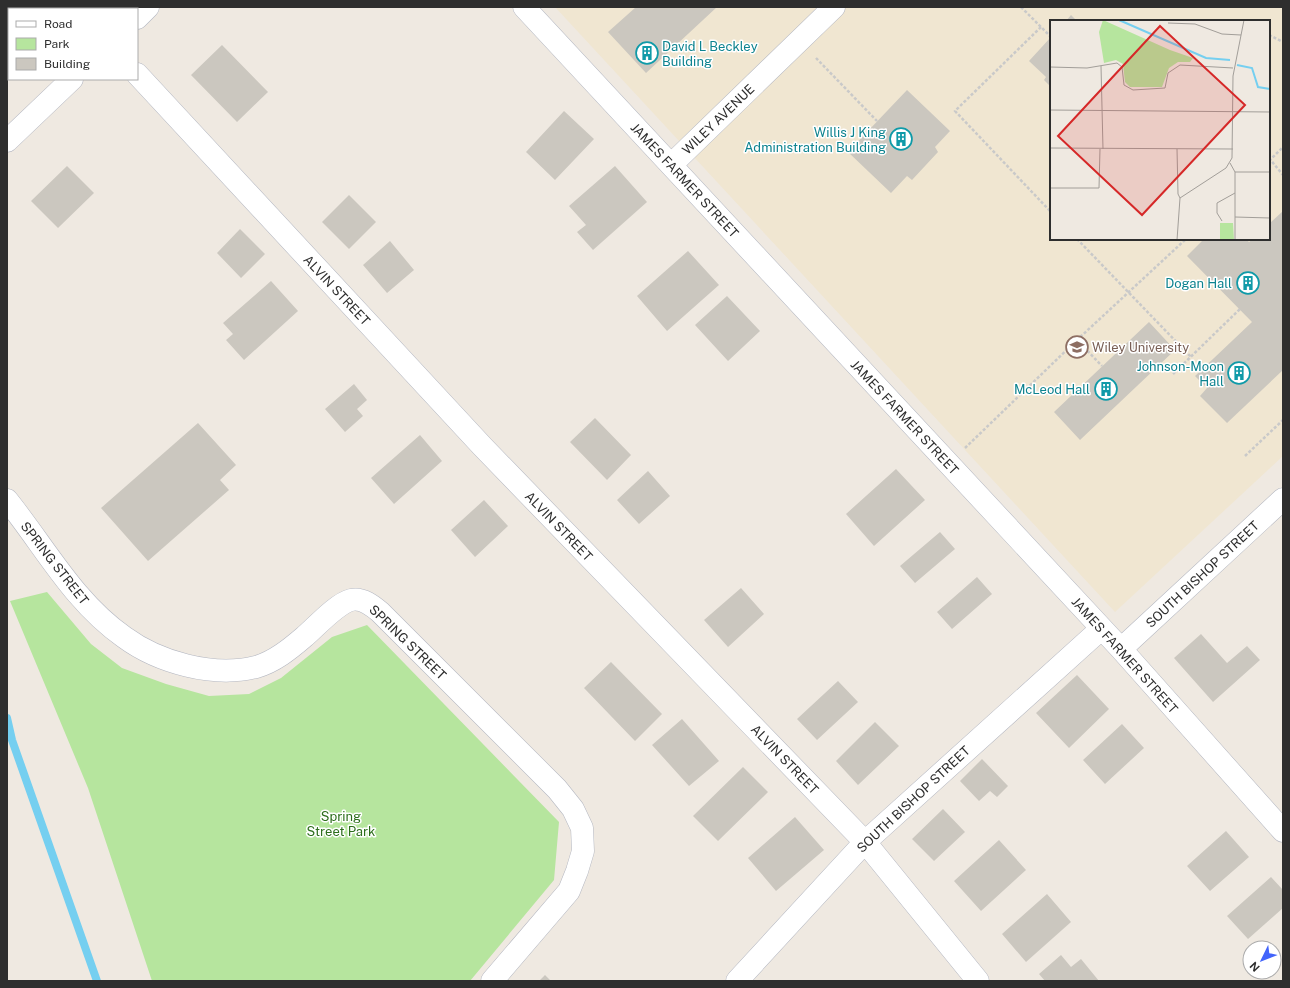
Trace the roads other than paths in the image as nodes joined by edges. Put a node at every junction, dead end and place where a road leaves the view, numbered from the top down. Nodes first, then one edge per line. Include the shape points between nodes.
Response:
1 (148, 7) edge
2 (524, 7) edge
3 (834, 7) edge
4 (138, 17) edge
5 (138, 75) edge
6 (71, 80) edge
7 (7, 140) edge
8 (672, 165) junction
9 (1283, 499) edge
10 (7, 500) edge
11 (1101, 629) junction
12 (1120, 650) junction
13 (1283, 830) edge
14 (865, 842) junction
15 (492, 981) edge
16 (737, 981) edge
17 (978, 981) edge

1 - 4 street
2 - 8 street, JAMES FARMER STREET
3 - 8 street, WILEY AVENUE
5 - 14 street, ALVIN STREET via 482,446
6 - 7 street
8 - 11 street, JAMES FARMER STREET
9 - 12 street, SOUTH BISHOP STREET
10 - 15 street, SPRING STREET via 65,581 107,625 138,647 196,668 230,671 269,662 305,637 346,601 362,600 380,612 557,789 573,809 582,828 583,851 569,891
11 - 12 street, JAMES FARMER STREET
11 - 14 street, SOUTH BISHOP STREET
12 - 13 street, JAMES FARMER STREET
14 - 16 street, SOUTH BISHOP STREET
14 - 17 street, ALVIN STREET

